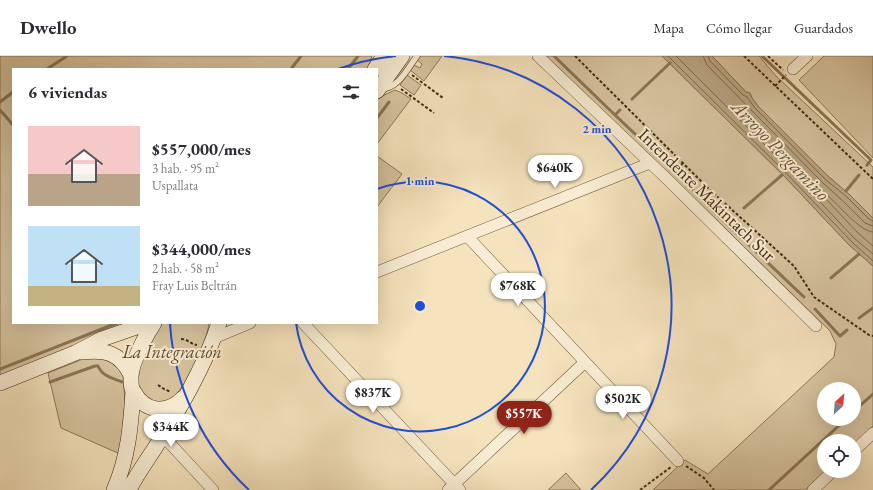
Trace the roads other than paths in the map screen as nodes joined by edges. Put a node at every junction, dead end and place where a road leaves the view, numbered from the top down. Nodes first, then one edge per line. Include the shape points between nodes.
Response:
1 (384, 56) edge
2 (402, 56) edge
3 (417, 56) edge
4 (538, 56) edge
5 (807, 56) edge
6 (376, 68) edge
7 (789, 72) road end
8 (378, 89) edge
9 (378, 90) edge
10 (650, 163) junction
11 (468, 236) junction
12 (378, 272) edge
13 (145, 324) edge
14 (153, 324) edge
15 (219, 324) edge
16 (248, 324) edge
17 (304, 324) edge
18 (816, 326) dead end
19 (212, 344) junction
20 (75, 353) junction
21 (585, 362) junction
22 (131, 375) junction
23 (0, 383) edge
24 (133, 391) junction
25 (188, 393) junction
26 (873, 433) edge
27 (163, 436) junction
28 (861, 444) edge
29 (678, 461) road end
30 (826, 478) edge
31 (454, 488) edge
32 (114, 490) edge
33 (129, 490) edge
34 (213, 490) edge
35 (813, 490) edge

1 - 6 main road
2 - 8 main road
3 - 9 lane via 395,85
4 - 10 street, Intendente Makintach Sur
5 - 7 street
10 - 11 street
10 - 18 street, Intendente Makintach Sur
11 - 12 street
11 - 21 street
13 - 20 main road via 102,339
14 - 22 main road via 143,341
15 - 19 main road
16 - 19 street
17 - 31 street
19 - 25 main road
20 - 22 main road via 94,350 106,352 118,357 127,366
20 - 23 main road
21 - 29 street
21 - 31 street
22 - 24 main road
24 - 25 main road via 142,402 152,408 165,409 174,406
24 - 32 main road via 129,440
25 - 27 main road
26 - 28 street
27 - 33 main road
27 - 34 street
30 - 35 street

